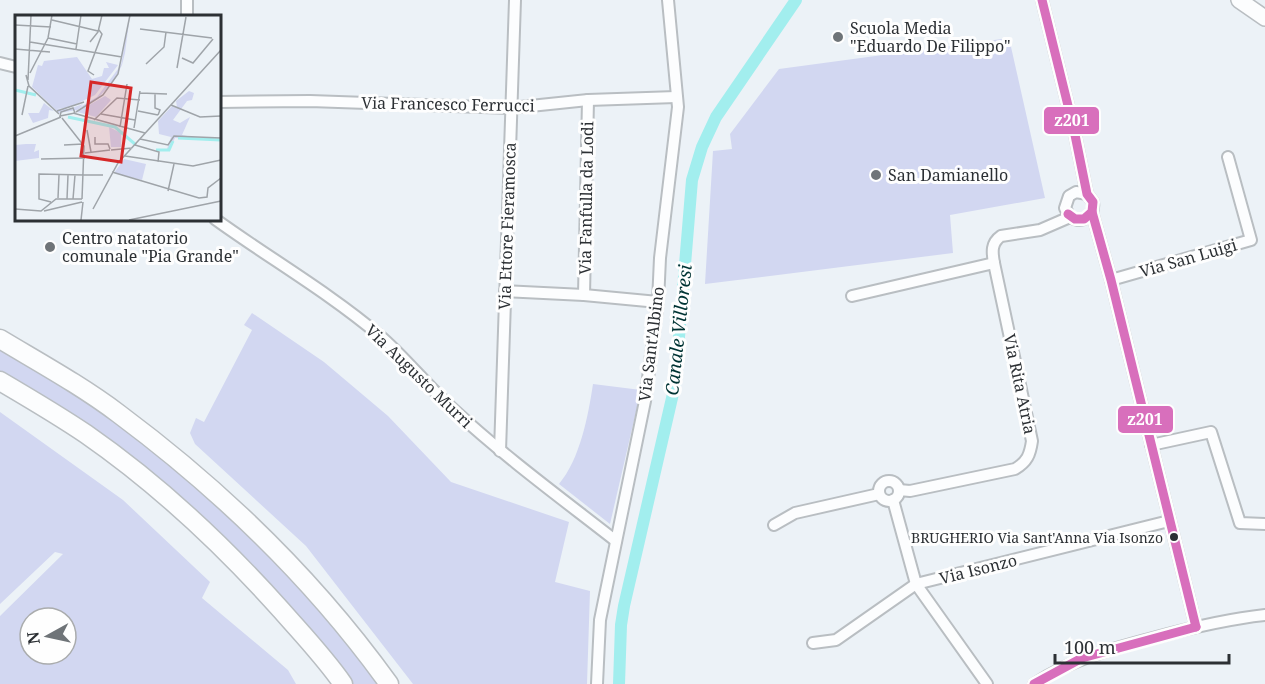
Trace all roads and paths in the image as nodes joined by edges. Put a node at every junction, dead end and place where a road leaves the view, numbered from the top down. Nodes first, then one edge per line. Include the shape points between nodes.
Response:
1 (515, 0) edge
2 (668, 0) edge
3 (1042, 0) edge
4 (1239, 0) edge
5 (1265, 18) edge
6 (0, 63) edge
7 (15, 66) edge
8 (676, 97) junction
9 (588, 100) junction
10 (220, 102) edge
11 (511, 108) junction
12 (1228, 157) dead end
13 (1081, 169) junction
14 (1073, 193) junction
15 (1087, 194) junction
16 (1092, 212) junction
17 (1072, 215) junction
18 (216, 220) edge
19 (1101, 242) junction
20 (994, 263) junction
21 (1112, 280) junction
22 (505, 291) junction
23 (584, 296) junction
24 (852, 296) dead end
25 (658, 302) junction
26 (0, 339) edge
27 (0, 381) edge
28 (1150, 445) junction
29 (500, 452) junction
30 (899, 490) junction
31 (879, 494) junction
32 (893, 500) junction
33 (1169, 521) junction
34 (1265, 524) edge
35 (774, 525) dead end
36 (616, 541) junction
37 (916, 584) junction
38 (1265, 615) edge
39 (1196, 627) junction
40 (813, 643) dead end
41 (1052, 678) edge
42 (344, 684) edge
43 (389, 684) edge
44 (597, 684) edge
45 (987, 684) edge
46 (1034, 684) edge

1 - 11 street, Via Ettore Fieramosca
2 - 8 street, Via Sant'Albino
3 - 13 street
4 - 5 main road
6 - 7 street
8 - 9 street, Via Francesco Ferrucci
8 - 25 street, Via Sant'Albino
9 - 11 street, Via Francesco Ferrucci
9 - 23 street, Via Fanfulla da Lodi
10 - 11 street, Via Francesco Ferrucci
11 - 22 street, Via Ettore Fieramosca
12 - 21 street, Via San Luigi via 1251,240
13 - 14 street
13 - 15 street
14 - 15 street
14 - 17 street via 1066,199
15 - 16 street via 1093,201
16 - 17 street via 1087,218
16 - 19 street
17 - 19 street
17 - 20 street, Via Rita Atria via 1040,230 999,238 993,246
18 - 29 street, Via Augusto Murri via 379,335
19 - 21 street
20 - 24 street
20 - 30 street, Via Rita Atria via 1032,441 1030,453 1025,464 1015,469
21 - 28 street
22 - 23 street
22 - 29 street, Via Ettore Fieramosca
23 - 25 street
25 - 36 street, Via Sant'Albino via 645,401
26 - 43 main road via 118,413 227,504 335,615
27 - 42 main road via 86,434 196,524 240,565
28 - 33 street
28 - 34 street via 1211,432 1240,523
29 - 36 street, Via Augusto Murri
30 - 31 street via 896,484 886,481
30 - 32 street
31 - 32 street via 886,501
31 - 35 street via 795,513
32 - 37 street
33 - 37 street, Via Isonzo
33 - 39 street
36 - 44 street, Via Sant'Albino via 600,620
37 - 40 street, Via Isonzo via 836,640
37 - 45 street
38 - 39 street
39 - 41 street via 1082,658
41 - 46 street

